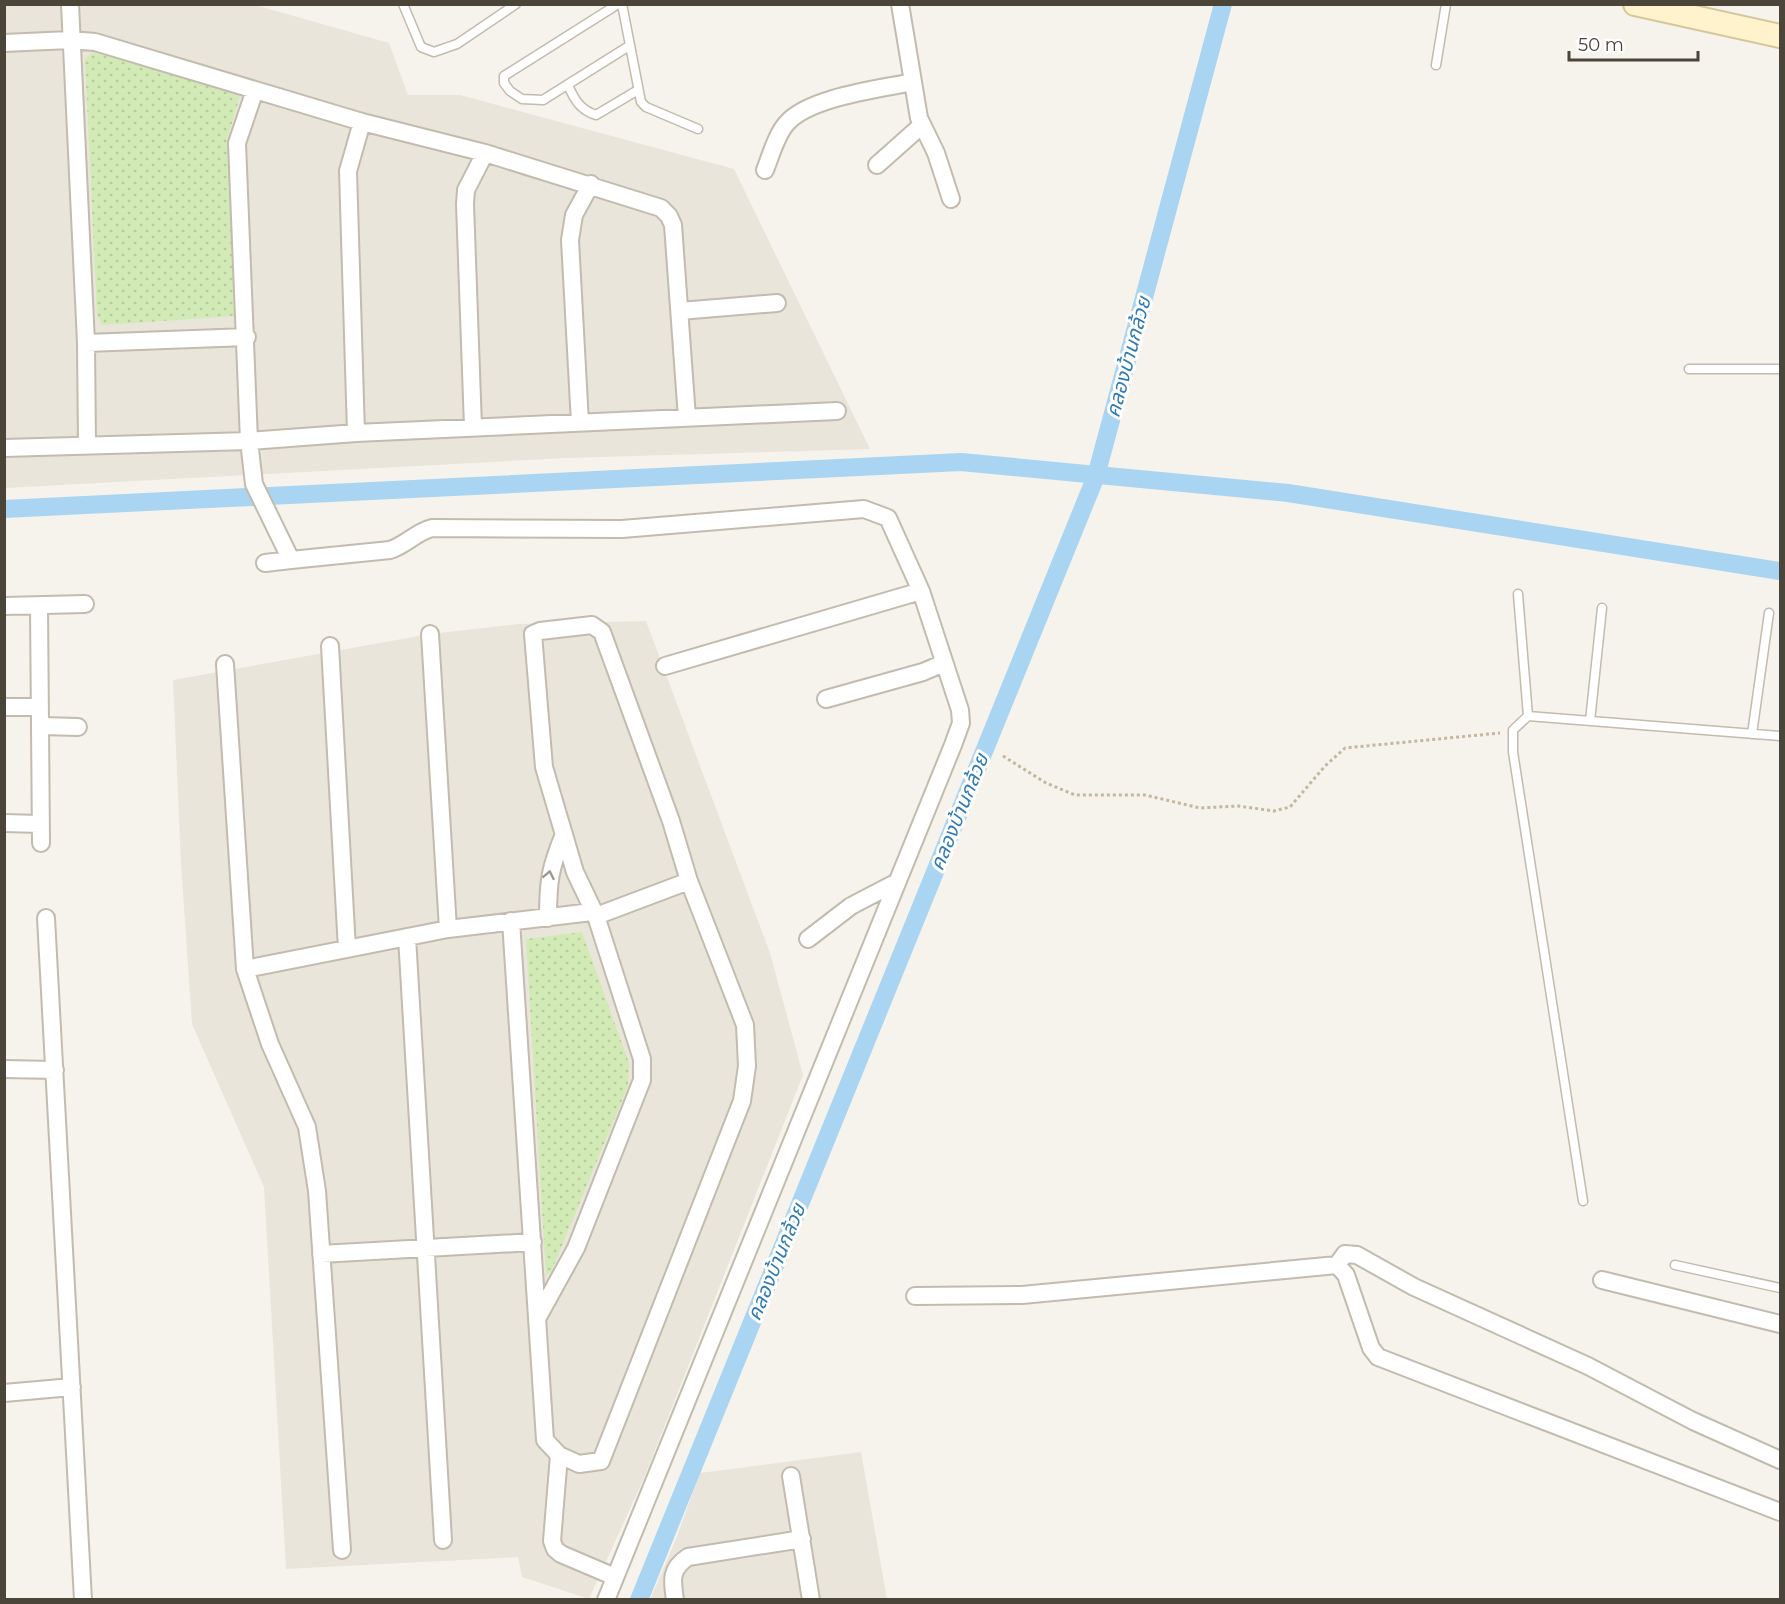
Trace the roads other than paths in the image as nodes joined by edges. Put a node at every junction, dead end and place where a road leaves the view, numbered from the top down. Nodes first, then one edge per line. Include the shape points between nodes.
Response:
1 (70, 4) edge
2 (404, 4) edge
3 (516, 4) edge
4 (620, 4) edge
5 (900, 4) edge
6 (1446, 4) edge
7 (1635, 4) edge
8 (1780, 36) edge
9 (70, 40) junction
10 (4, 43) edge
11 (629, 46) junction
12 (1436, 65) dead end
13 (913, 82) junction
14 (568, 85) junction
15 (255, 90) junction
16 (638, 90) junction
17 (362, 122) junction
18 (922, 125) junction
19 (698, 129) dead end
20 (485, 153) junction
21 (878, 165) dead end
22 (765, 170) dead end
23 (591, 184) junction
24 (951, 199) dead end
25 (777, 303) dead end
26 (680, 311) junction
27 (247, 337) junction
28 (86, 343) junction
29 (1689, 369) dead end
30 (1780, 369) edge
31 (837, 411) dead end
32 (687, 418) junction
33 (580, 423) junction
34 (473, 427) junction
35 (356, 433) junction
36 (249, 441) junction
37 (87, 445) junction
38 (4, 448) edge
39 (291, 560) junction
40 (265, 562) dead end
41 (921, 591) junction
42 (1518, 594) dead end
43 (85, 604) dead end
44 (4, 606) edge
45 (39, 606) junction
46 (1602, 608) dead end
47 (1770, 613) dead end
48 (430, 634) dead end
49 (330, 646) dead end
50 (944, 663) junction
51 (225, 664) dead end
52 (665, 666) dead end
53 (826, 699) dead end
54 (4, 707) edge
55 (40, 707) junction
56 (1528, 716) junction
57 (1590, 721) junction
58 (42, 726) junction
59 (78, 727) dead end
60 (1752, 734) junction
61 (1780, 736) edge
62 (4, 823) edge
63 (40, 824) junction
64 (564, 834) junction
65 (41, 843) dead end
66 (689, 881) junction
67 (897, 882) junction
68 (594, 914) junction
69 (46, 918) dead end
70 (548, 918) junction
71 (511, 921) junction
72 (448, 929) junction
73 (408, 937) junction
74 (808, 939) dead end
75 (347, 949) junction
76 (245, 969) junction
77 (4, 1068) edge
78 (55, 1070) junction
79 (1583, 1201) dead end
80 (533, 1242) junction
81 (425, 1247) junction
82 (321, 1254) junction
83 (1337, 1265) junction
84 (1675, 1266) dead end
85 (1602, 1280) dead end
86 (1780, 1288) edge
87 (915, 1296) dead end
88 (538, 1317) junction
89 (1780, 1324) edge
90 (72, 1387) junction
91 (4, 1393) edge
92 (559, 1455) junction
93 (1780, 1460) edge
94 (791, 1476) dead end
95 (1780, 1512) edge
96 (802, 1539) junction
97 (443, 1540) dead end
98 (342, 1550) dead end
99 (615, 1576) junction
100 (83, 1599) edge
101 (606, 1599) edge
102 (675, 1599) edge
103 (811, 1599) edge

1 - 9 street
2 - 3 lane via 421,47 434,52 457,44
4 - 11 lane
4 - 14 lane via 504,76 510,92 522,99 543,100
5 - 13 street
6 - 12 lane
7 - 8 main road
9 - 10 street
9 - 15 street via 95,42
9 - 28 street
11 - 14 lane
11 - 16 lane
13 - 18 street
13 - 22 street via 823,102 794,116 778,136
14 - 16 lane via 575,102 596,115
15 - 17 street
15 - 27 street via 237,144
16 - 19 lane via 646,107
17 - 20 street
17 - 35 street via 348,171
18 - 21 street
18 - 24 street
20 - 23 street
20 - 34 street via 466,190 465,204
23 - 26 street via 661,208 669,216
23 - 33 street via 574,215 570,240
25 - 26 street
26 - 32 street
27 - 28 street
27 - 36 street
28 - 37 street
29 - 30 lane
31 - 32 street
32 - 33 street
33 - 34 street
34 - 35 street
35 - 36 street
36 - 37 street
36 - 39 street via 254,484
37 - 38 street
39 - 40 street
39 - 41 street via 390,550 432,528 622,529 864,509 888,518
41 - 50 street
41 - 52 street
42 - 56 lane
43 - 45 street
44 - 45 street
45 - 55 street
46 - 57 lane
47 - 60 lane
48 - 72 street
49 - 75 street
50 - 53 street
50 - 67 street via 961,723
51 - 76 street
54 - 55 street
55 - 58 street
56 - 57 lane
56 - 79 lane via 1513,730 1513,752
57 - 60 lane
58 - 59 street
58 - 63 street
60 - 61 lane
62 - 63 street
63 - 65 street
64 - 66 street via 544,767 532,638 540,630 592,626 602,632 634,715
64 - 68 street via 575,872
70 -> 64 street via 547,886
66 - 68 street
66 - 92 street via 745,1025 747,1066 742,1101 601,1461 579,1464
67 - 74 street via 850,906
67 - 99 street
68 - 70 street
68 - 88 street via 642,1059 642,1080 576,1248
69 - 78 street
70 - 71 street
71 - 72 street
71 - 80 street
72 - 73 street
73 - 75 street
73 - 81 street
75 - 76 street
76 - 82 street via 270,1044 307,1127
77 - 78 street
78 - 90 street
80 - 81 street
80 - 88 street
81 - 82 street
81 - 97 street
82 - 98 street
83 - 87 street via 1022,1295
83 - 93 street via 1345,1254 1357,1255 1414,1287
83 - 95 street via 1346,1275 1371,1348 1378,1357
84 - 86 lane
85 - 89 street
88 - 92 street via 546,1440
90 - 91 street
90 - 100 street
92 - 99 street via 552,1541 555,1549
94 - 96 street
96 - 102 street via 688,1557 676,1565 672,1576
96 - 103 street
99 - 101 street

